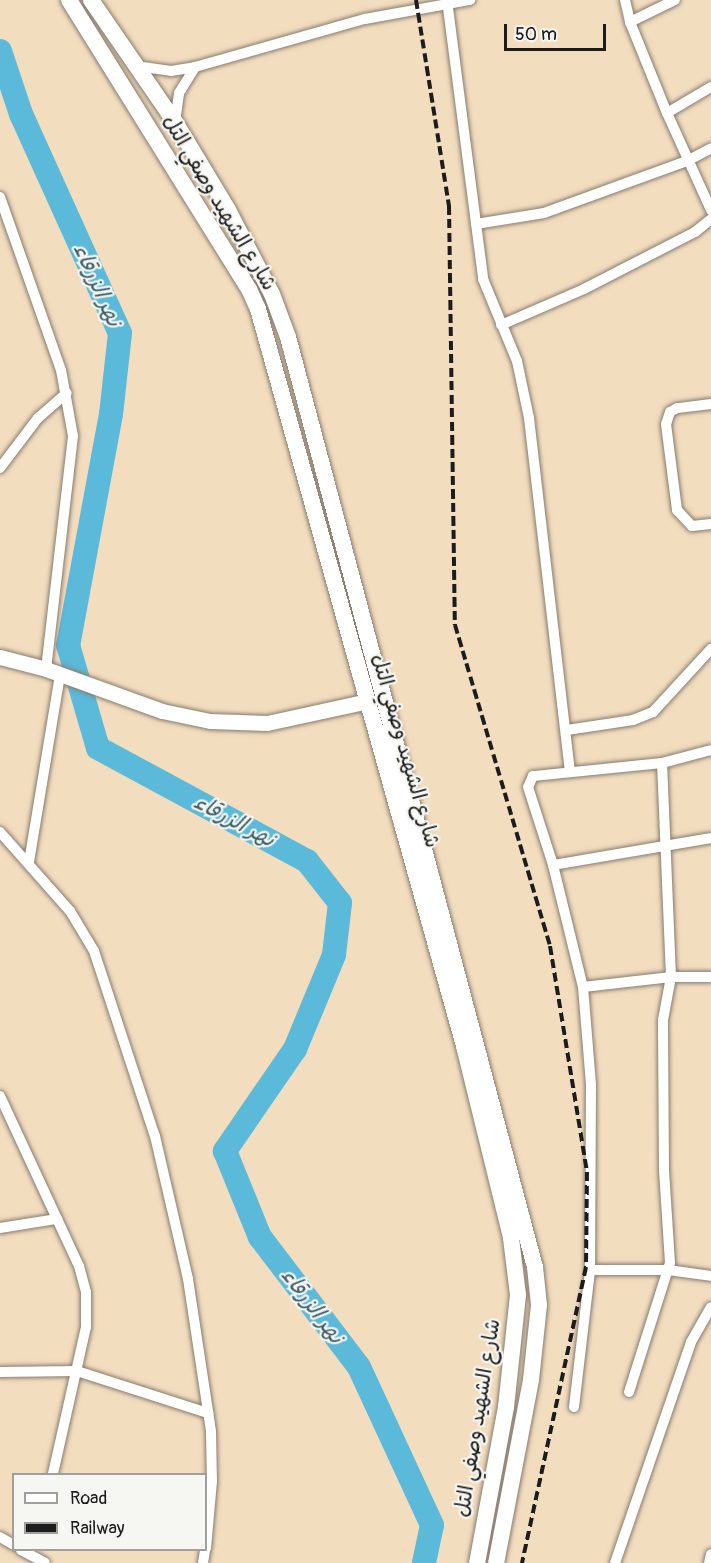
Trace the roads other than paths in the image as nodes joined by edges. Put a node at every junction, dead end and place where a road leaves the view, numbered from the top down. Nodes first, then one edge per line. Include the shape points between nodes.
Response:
1 (69, 0) edge
2 (91, 0) edge
3 (470, 0) edge
4 (625, 0) edge
5 (675, 0) edge
6 (448, 3) edge
7 (630, 22) junction
8 (133, 66) junction
9 (195, 67) junction
10 (711, 87) edge
11 (667, 113) junction
12 (175, 122) junction
13 (711, 148) edge
14 (687, 161) junction
15 (0, 197) edge
16 (228, 210) junction
17 (711, 210) edge
18 (711, 219) edge
19 (207, 222) junction
20 (476, 224) junction
21 (711, 229) edge
22 (695, 232) junction
23 (501, 325) junction
24 (67, 393) junction
25 (711, 404) edge
26 (0, 468) edge
27 (711, 524) edge
28 (711, 649) edge
29 (0, 657) edge
30 (53, 672) junction
31 (368, 701) junction
32 (567, 730) junction
33 (711, 750) edge
34 (662, 763) junction
35 (570, 771) junction
36 (0, 832) edge
37 (711, 838) edge
38 (664, 846) junction
39 (29, 862) junction
40 (553, 865) junction
41 (711, 976) edge
42 (671, 977) junction
43 (583, 987) junction
44 (0, 1096) edge
45 (57, 1220) junction
46 (0, 1228) edge
47 (590, 1270) junction
48 (668, 1270) junction
49 (711, 1276) edge
50 (711, 1306) edge
51 (518, 1318) junction
52 (539, 1319) junction
53 (77, 1371) junction
54 (0, 1372) edge
55 (629, 1392) dead end
56 (574, 1407) dead end
57 (208, 1413) junction
58 (53, 1473) edge
59 (207, 1528) edge
60 (35, 1553) edge
61 (711, 1554) edge
62 (45, 1563) edge
63 (477, 1563) edge
64 (496, 1563) edge
65 (615, 1563) edge
66 (709, 1563) edge

1 - 19 main road, شارع الشهيد وصفي التل
2 - 8 main road, شارع الشهيد وصفي التل
3 - 6 street
4 - 7 street
5 - 7 street
6 - 9 street via 365,19
6 - 20 street
7 - 11 street
8 - 9 street via 171,71
8 - 12 main road, شارع الشهيد وصفي التل
9 - 12 street via 179,93
10 - 11 street
11 - 14 street
12 - 16 main road, شارع الشهيد وصفي التل
13 - 14 street
14 - 17 street
14 - 20 street via 543,213
15 - 24 street via 35,290
16 - 19 main road
16 - 52 main road, شارع الشهيد وصفي التل via 272,294 303,392 535,1267
18 - 22 street
19 - 31 main road, شارع الشهيد وصفي التل via 249,289 269,339
20 - 23 street via 483,279
21 - 22 street
22 - 23 street via 584,289
23 - 32 street via 517,362 529,418
24 - 26 street via 38,418
24 - 30 street via 73,436
25 - 27 street via 676,408 666,424 677,510 692,526
28 - 32 street via 653,712 633,720
29 - 30 street
30 - 31 street via 193,718 249,724
30 - 39 street
31 - 51 main road, شارع الشهيد وصفي التل via 464,1046 511,1238
32 - 35 street
33 - 34 street
34 - 35 street
34 - 38 street
35 - 40 street via 533,776 528,782
36 - 39 street
37 - 38 street
38 - 40 street
38 - 42 street
39 - 57 street via 82,930 120,1022 168,1186
40 - 43 street
41 - 42 street
42 - 43 street
42 - 48 street via 663,1020
43 - 47 street via 591,1085
44 - 45 street
45 - 46 street
45 - 53 street via 86,1292 86,1327
47 - 48 street
47 - 56 street
48 - 49 street
48 - 55 street
50 - 65 street via 692,1342
51 - 52 main road
51 - 63 main road, شارع الشهيد وصفي التل via 507,1407
52 - 64 main road, شارع الشهيد وصفي التل
53 - 54 street
53 - 57 street
53 - 58 street
57 - 59 street via 212,1474
60 - 62 street
61 - 66 street

